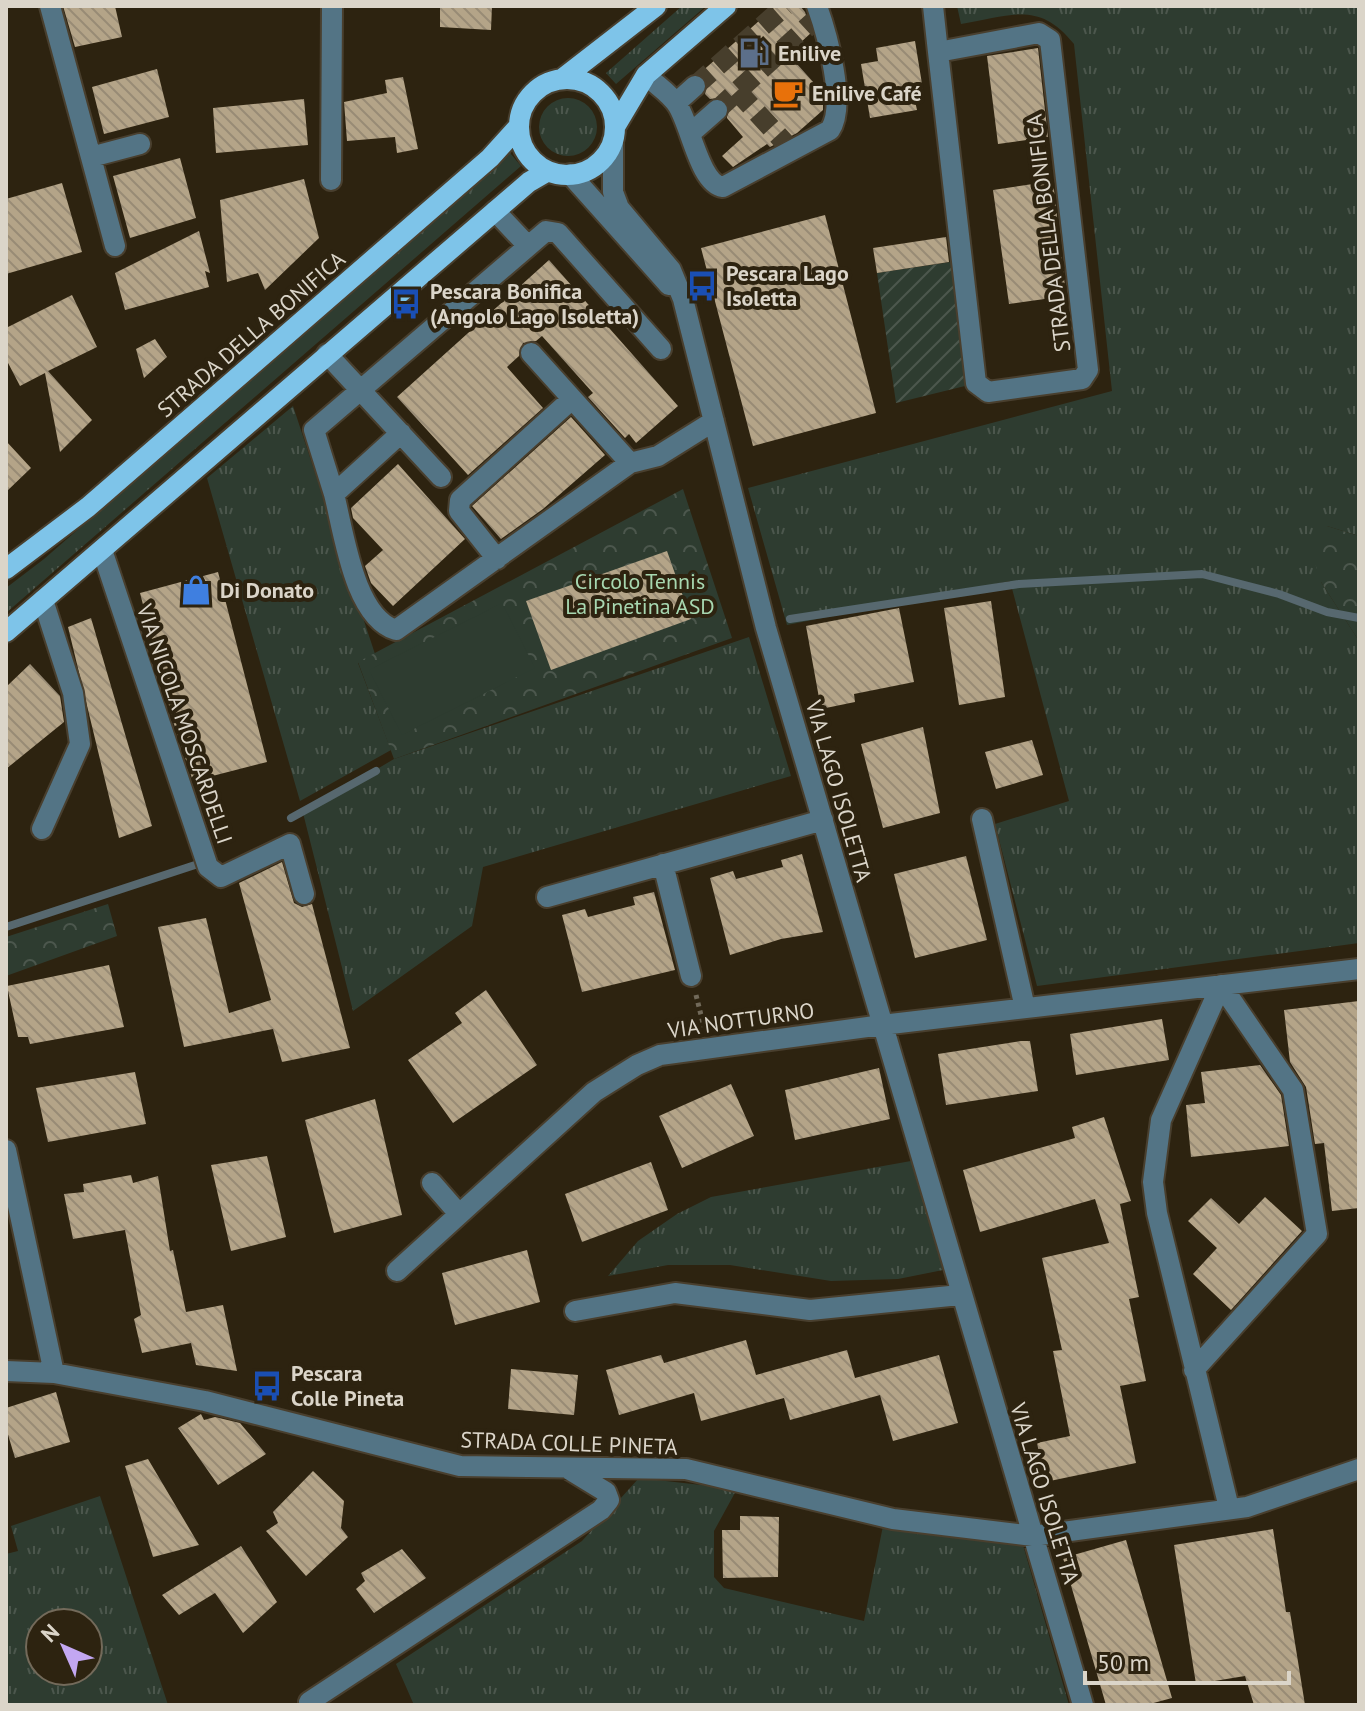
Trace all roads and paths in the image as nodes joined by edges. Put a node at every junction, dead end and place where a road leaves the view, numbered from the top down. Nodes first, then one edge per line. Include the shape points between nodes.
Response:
1 (50, 6) edge
2 (332, 6) edge
3 (656, 6) edge
4 (726, 6) edge
5 (933, 6) edge
6 (817, 14) edge
7 (938, 52) junction
8 (646, 75) junction
9 (562, 79) junction
10 (695, 86) tunnel mouth
11 (676, 103) junction
12 (717, 110) tunnel mouth
13 (519, 126) junction
14 (692, 132) junction
15 (614, 134) junction
16 (140, 144) dead end
17 (91, 157) junction
18 (548, 171) junction
19 (570, 174) junction
20 (331, 180) dead end
21 (495, 211) junction
22 (115, 246) dead end
23 (528, 246) junction
24 (683, 299) junction
25 (661, 349) dead end
26 (531, 353) dead end
27 (327, 354) junction
28 (361, 390) junction
29 (572, 399) junction
30 (714, 421) junction
31 (401, 433) junction
32 (630, 463) junction
33 (441, 477) dead end
34 (334, 494) junction
35 (102, 550) junction
36 (497, 559) junction
37 (6, 569) edge
38 (43, 600) junction
39 (6, 632) edge
40 (982, 819) dead end
41 (823, 820) junction
42 (42, 829) dead end
43 (663, 864) junction
44 (304, 894) dead end
45 (547, 897) dead end
46 (1359, 969) edge
47 (691, 976) joint
48 (1221, 985) junction
49 (1025, 1008) junction
50 (882, 1025) junction
51 (710, 1048) junction
52 (6, 1150) edge
53 (432, 1183) dead end
54 (459, 1214) junction
55 (397, 1271) dead end
56 (960, 1295) junction
57 (575, 1311) dead end
58 (1194, 1370) junction
59 (6, 1371) edge
60 (54, 1373) junction
61 (566, 1468) junction
62 (1359, 1469) edge
63 (1229, 1508) junction
64 (1033, 1536) junction
65 (309, 1702) dead end
66 (1083, 1705) edge

1 - 17 street
2 - 20 street
3 - 9 main road
4 - 8 main road
5 - 7 street, STRADA DELLA BONIFICA
6 - 14 street via 837,93 838,113 830,130 789,147 723,187 706,178
7 - 7 street, STRADA DELLA BONIFICA via 976,383 988,392 1082,379 1088,370 1050,40 1039,33
8 - 11 street
8 - 15 main road
9 - 13 main road via 532,95
9 - 15 main road via 585,82 604,95
10 - 11 street
11 - 14 street
12 - 14 street
13 - 18 main road via 524,148
13 - 37 main road, STRADA DELLA BONIFICA via 490,158 88,507
15 - 19 main road via 597,165
15 - 24 street, VIA LAGO ISOLETTA via 613,192 619,208 671,270
16 - 17 street
17 - 22 street
18 - 19 main road
18 - 21 main road
19 - 24 street
21 - 23 street
21 - 27 main road
23 - 25 street via 546,231 558,233
23 - 28 street
24 - 30 street, VIA LAGO ISOLETTA
26 - 29 street
27 - 28 street
27 - 35 main road
28 - 31 street
28 - 34 street via 314,430
29 - 32 street
29 - 36 street via 460,500 459,511
30 - 32 street via 658,456
30 - 41 street, VIA LAGO ISOLETTA via 766,628
31 - 33 street
31 - 34 street
32 - 36 street
34 - 36 street via 361,595 381,626 396,630
35 - 38 main road
35 - 44 street, VIA NICOLA MOSCARDELLI via 208,867 221,877 290,844
38 - 39 main road
38 - 42 street via 73,693 80,744
40 - 49 street
41 - 43 street
41 - 50 street, VIA LAGO ISOLETTA
43 - 45 street
43 - 47 street
46 - 48 street, VIA NOTTURNO
47 - 51 path
48 - 49 street, VIA NOTTURNO
48 - 58 street via 1173,1090 1155,1153 1157,1213
48 - 58 street via 1293,1090 1317,1234
49 - 50 street, VIA NOTTURNO
50 - 51 street, VIA NOTTURNO
50 - 56 street, VIA LAGO ISOLETTA
51 - 54 street, VIA NOTTURNO via 660,1055 615,1077
52 - 60 street
53 - 54 street
54 - 55 street, VIA NOTTURNO
56 - 57 street via 810,1310 675,1293
56 - 64 street, VIA LAGO ISOLETTA
58 - 63 street
59 - 60 street, STRADA COLLE PINETA
60 - 61 street, STRADA COLLE PINETA via 301,1423 460,1466
61 - 64 street, STRADA COLLE PINETA via 686,1469 893,1519
61 - 65 street via 606,1492 609,1500 601,1510
62 - 63 street, STRADA COLLE PINETA via 1247,1507
63 - 64 street, STRADA COLLE PINETA
64 - 66 street, VIA LAGO ISOLETTA

